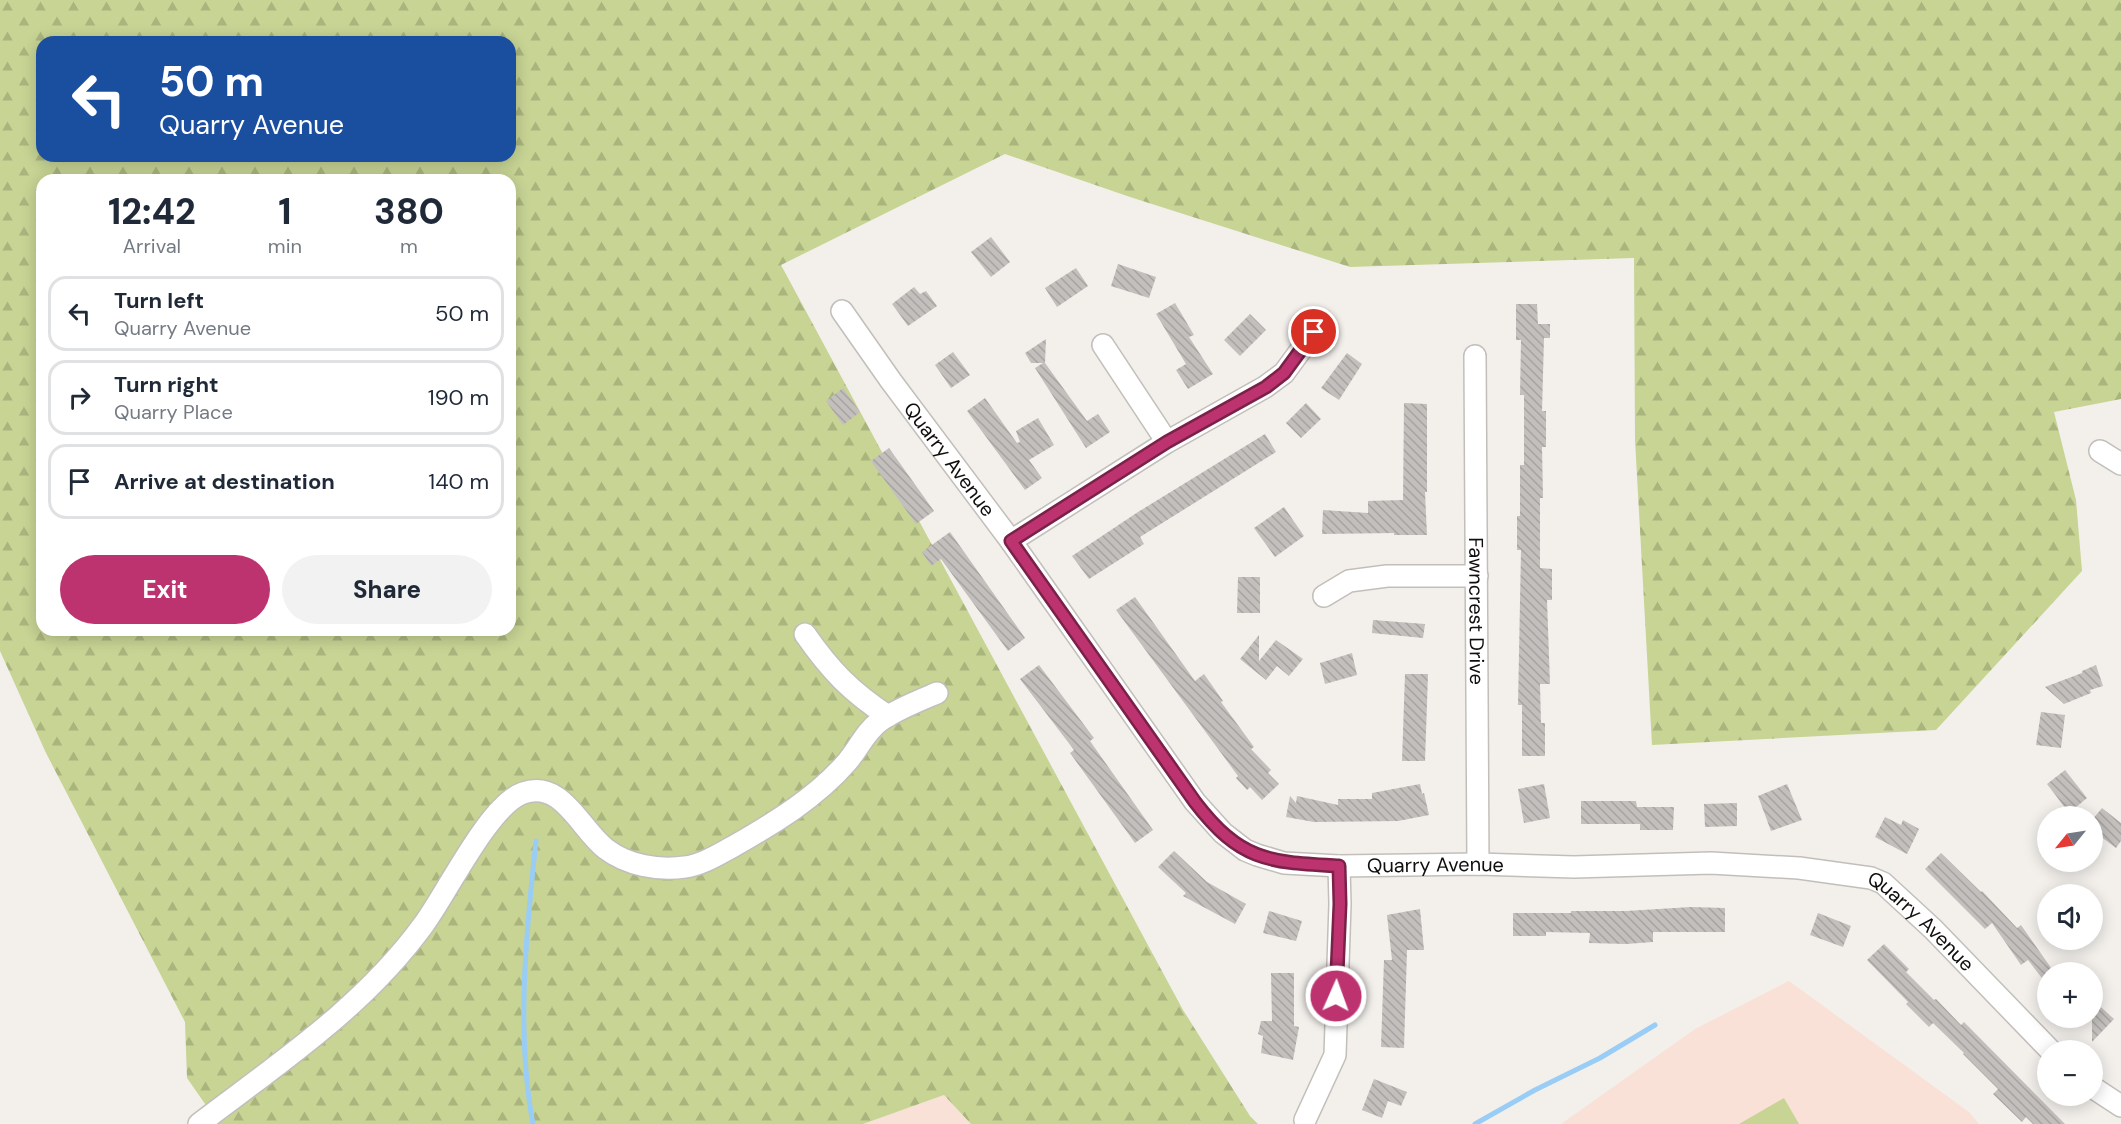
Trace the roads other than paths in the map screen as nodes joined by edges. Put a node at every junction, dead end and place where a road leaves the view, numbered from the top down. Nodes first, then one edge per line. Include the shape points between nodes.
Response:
1 (842, 311) dead end
2 (1314, 332) dead end
3 (1103, 345) dead end
4 (1475, 356) dead end
5 (1167, 442) junction
6 (2100, 451) dead end
7 (2121, 464) edge
8 (1011, 541) junction
9 (1477, 576) junction
10 (1324, 596) dead end
11 (805, 634) dead end
12 (937, 693) dead end
13 (888, 717) junction
14 (1478, 864) junction
15 (1339, 866) junction
16 (2040, 1040) edge
17 (2103, 1094) edge
18 (2121, 1106) edge
19 (1305, 1120) dead end
20 (199, 1124) edge

1 - 8 street, Quarry Avenue
2 - 5 street via 1284,373 1266,387
3 - 5 street
4 - 9 street, Fawncrest Drive
5 - 8 street
6 - 7 street
8 - 15 street, Quarry Avenue via 1195,802 1223,833 1245,850 1269,859
9 - 10 street via 1387,576 1349,582
9 - 14 street, Fawncrest Drive
11 - 13 street via 848,688
12 - 13 street
13 - 20 street via 866,734 847,762 821,787 777,821 712,858 685,867 661,868 620,857 583,826 565,802 542,790 523,792 501,808 424,924 380,979 326,1028
14 - 15 street, Quarry Avenue
14 - 16 street, Quarry Avenue via 1574,867 1711,863 1799,867 1871,878 1883,883 1933,929
15 - 19 street via 1335,1054
17 - 18 street

